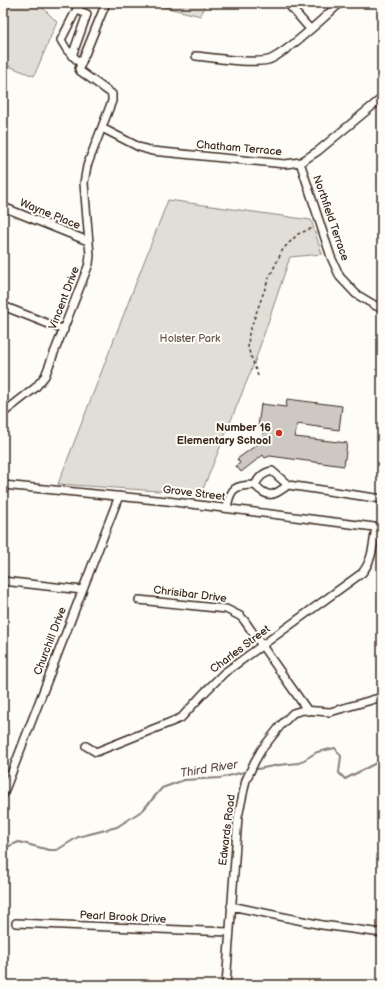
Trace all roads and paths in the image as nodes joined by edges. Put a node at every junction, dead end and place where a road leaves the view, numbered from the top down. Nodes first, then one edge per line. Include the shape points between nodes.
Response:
1 (106, 3) edge
2 (287, 3) edge
3 (340, 3) edge
4 (78, 6) edge
5 (310, 29) junction
6 (72, 56) junction
7 (196, 56) dead end
8 (81, 64) junction
9 (382, 98) edge
10 (102, 128) junction
11 (300, 162) junction
12 (3, 207) edge
13 (321, 225) junction
14 (88, 241) junction
15 (3, 306) edge
16 (382, 308) edge
17 (64, 330) junction
18 (258, 376) dead end
19 (3, 413) edge
20 (3, 485) edge
21 (288, 485) junction
22 (255, 486) junction
23 (119, 496) junction
24 (382, 499) edge
25 (227, 508) junction
26 (379, 527) edge
27 (3, 581) edge
28 (82, 590) junction
29 (140, 600) dead end
30 (262, 646) junction
31 (382, 697) edge
32 (308, 711) junction
33 (86, 746) dead end
34 (4, 791) edge
35 (231, 906) junction
36 (16, 923) dead end
37 (230, 932) junction
38 (382, 933) edge
39 (226, 985) edge

1 - 8 street
2 - 5 street
3 - 5 street
4 - 6 street via 87,14
4 - 6 street via 61,40
5 - 7 street via 268,60
6 - 8 street
8 - 10 street, Vincent Drive via 80,71 112,94
9 - 11 street, Chatham Terrace via 318,151
10 - 11 street, Chatham Terrace via 152,151 285,164
10 - 14 street, Vincent Drive via 85,174
11 - 13 street, Northfield Terrace
12 - 14 street, Wayne Place
13 - 16 street, Northfield Terrace via 340,277 356,294
13 - 18 path via 298,234 283,249 268,280 249,333 248,348
14 - 17 street, Vincent Drive via 89,264
15 - 17 street
17 - 19 street, Vincent Drive via 50,367 41,382
20 - 23 street, Grove Street
21 - 22 street via 277,494 269,495 263,494
21 - 22 street via 272,471 258,478
21 - 24 street
22 - 25 street via 243,485 235,488 229,496
23 - 25 street, Grove Street
23 - 28 street, Churchill Drive
25 - 26 street, Grove Street
26 - 30 street, Charles Street via 368,567
27 - 28 street
28 - 34 street, Churchill Drive
29 - 30 street, Chrisibar Drive via 230,610 244,620
30 - 32 street, Chrisibar Drive
30 - 33 street, Charles Street via 224,673 181,718 96,752
31 - 32 street, Edwards Road via 330,712
32 - 35 street, Edwards Road via 298,711 284,721 262,748 246,780 238,817
35 - 37 street, Edwards Road
35 - 38 street via 322,925
36 - 37 street, Pearl Brook Drive
37 - 39 street, Edwards Road

